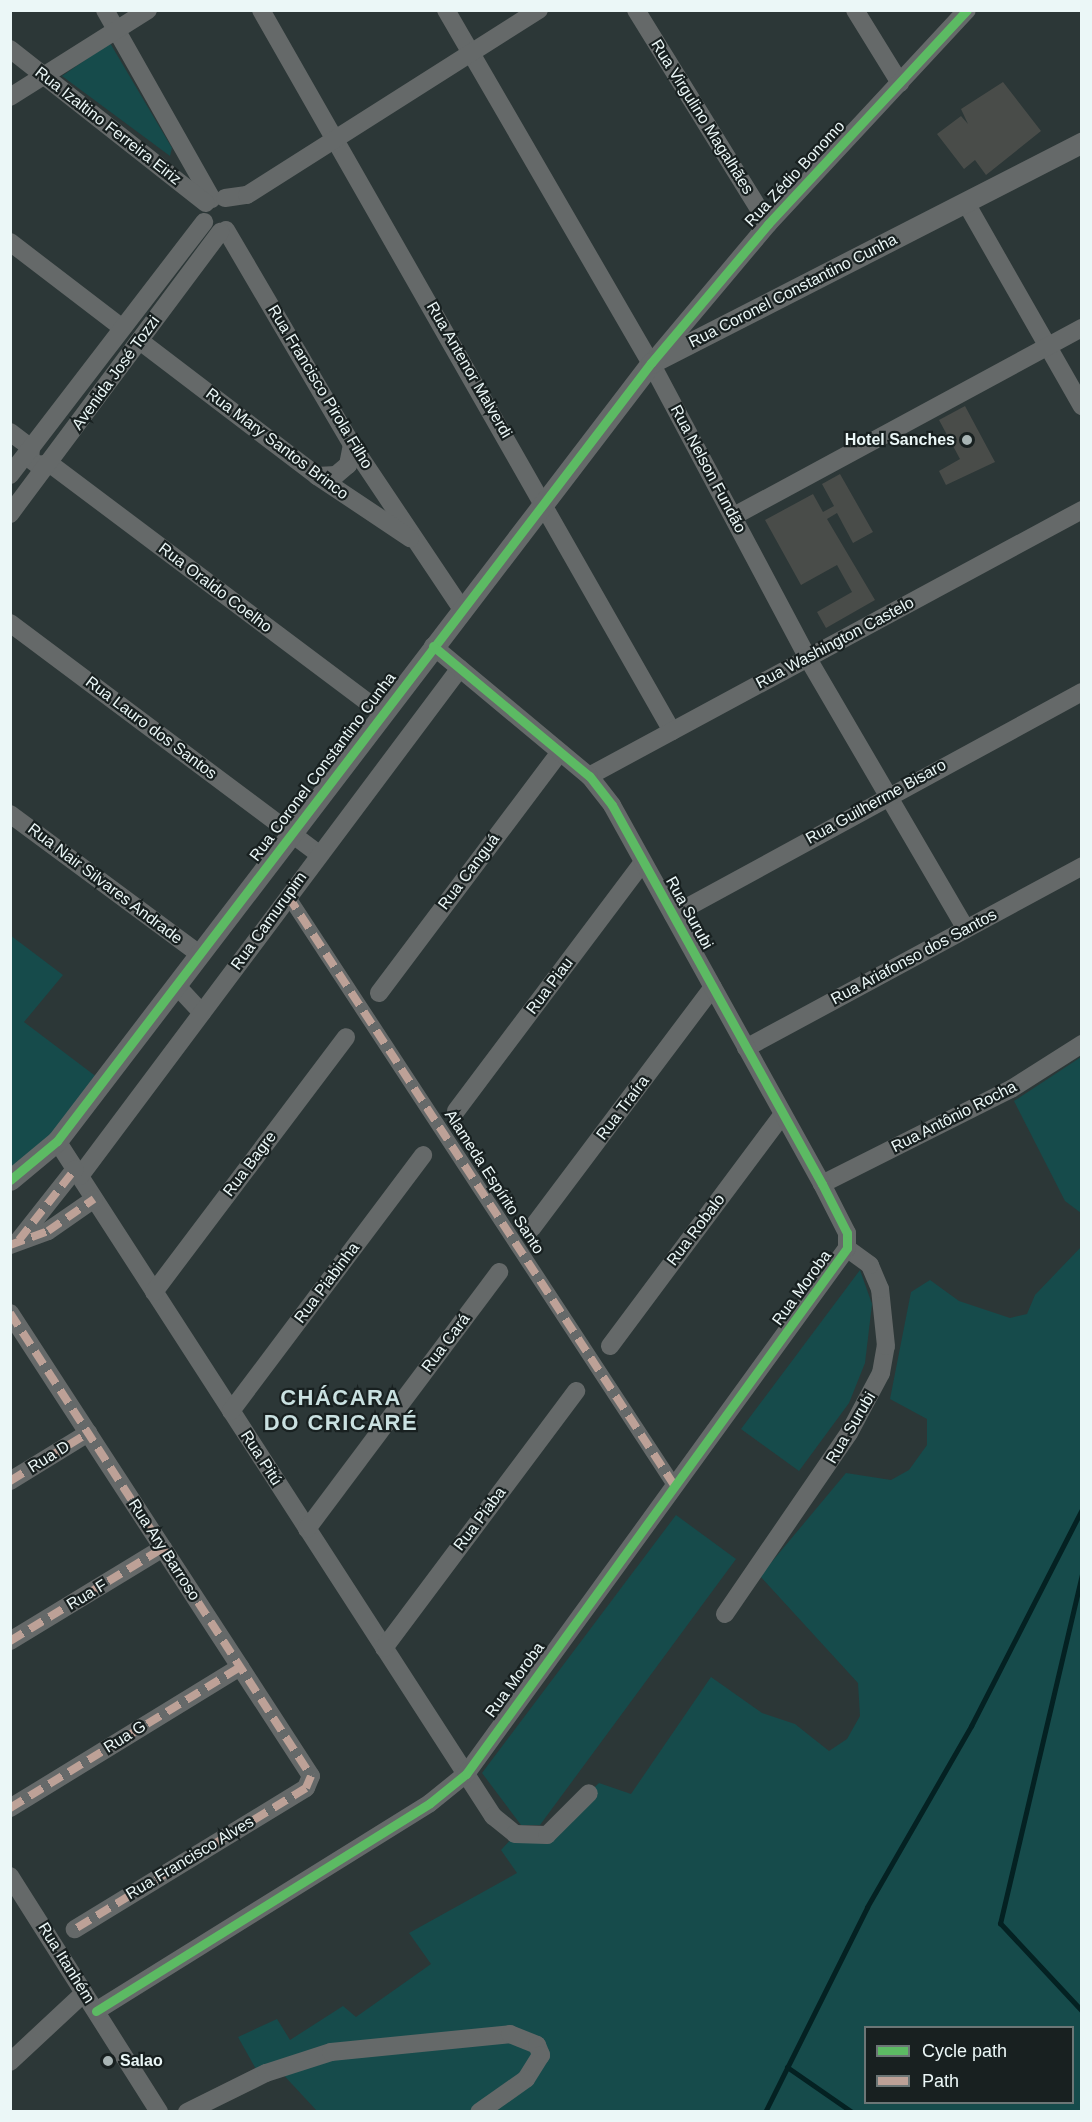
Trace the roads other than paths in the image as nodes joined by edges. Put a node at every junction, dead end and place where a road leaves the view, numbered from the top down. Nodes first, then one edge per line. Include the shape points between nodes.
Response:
1 (105, 10) edge
2 (148, 10) edge
3 (261, 10) edge
4 (446, 10) edge
5 (539, 10) edge
6 (636, 10) edge
7 (855, 10) edge
8 (967, 10) edge
9 (117, 31) junction
10 (10, 49) edge
11 (472, 53) junction
12 (44, 75) junction
13 (900, 83) junction
14 (10, 97) edge
15 (336, 139) junction
16 (1082, 142) edge
17 (248, 195) junction
18 (214, 200) junction
19 (966, 203) junction
20 (236, 214) junction
21 (204, 222) junction
22 (768, 224) junction
23 (223, 231) junction
24 (10, 242) edge
25 (121, 327) junction
26 (1082, 328) edge
27 (140, 341) junction
28 (1048, 346) junction
29 (651, 363) junction
30 (1082, 406) edge
31 (10, 432) edge
32 (352, 445) junction
33 (31, 448) junction
34 (49, 463) junction
35 (10, 475) edge
36 (316, 476) junction
37 (544, 501) junction
38 (1082, 510) edge
39 (10, 514) edge
40 (734, 516) junction
41 (416, 543) junction
42 (461, 608) junction
43 (10, 623) edge
44 (434, 646) junction
45 (807, 657) junction
46 (460, 668) junction
47 (1082, 692) edge
48 (382, 713) junction
49 (672, 731) junction
50 (560, 752) junction
51 (589, 776) junction
52 (887, 795) junction
53 (10, 814) edge
54 (292, 833) junction
55 (319, 854) junction
56 (643, 862) junction
57 (1082, 867) edge
58 (288, 896) junction
59 (673, 915) junction
60 (966, 929) junction
61 (199, 954) junction
62 (176, 985) junction
63 (713, 987) junction
64 (379, 993) dead end
65 (202, 1013) junction
66 (346, 1037) dead end
67 (1082, 1044) edge
68 (746, 1048) junction
69 (456, 1111) dead end
70 (783, 1114) junction
71 (57, 1141) junction
72 (423, 1155) dead end
73 (77, 1172) junction
74 (10, 1180) edge
75 (822, 1184) junction
76 (94, 1199) junction
77 (532, 1228) dead end
78 (15, 1242) edge
79 (847, 1248) junction
80 (499, 1272) dead end
81 (154, 1292) junction
82 (12, 1318) edge
83 (609, 1346) dead end
84 (576, 1391) dead end
85 (231, 1411) junction
86 (88, 1433) junction
87 (10, 1481) edge
88 (674, 1485) junction
89 (307, 1529) junction
90 (163, 1548) junction
91 (725, 1614) dead end
92 (10, 1641) edge
93 (384, 1648) junction
94 (240, 1667) junction
95 (466, 1774) junction
96 (306, 1788) joint
97 (589, 1793) dead end
98 (10, 1808) edge
99 (11, 1879) edge
100 (75, 1929) dead end
101 (84, 1993) junction
102 (96, 2011) junction
103 (10, 2062) edge
104 (159, 2112) edge
105 (187, 2112) edge
106 (479, 2112) edge

1 - 9 street
2 - 9 street
3 - 15 street, Rua Antenor Malverdi
4 - 11 street, Rua Nelson Fundão
5 - 11 street, Avenida José Tozzi
6 - 22 street, Rua Virgulino Magalhães
7 - 13 street
8 - 13 street, Rua Zédio Bonomo
9 - 12 street
9 - 18 street
10 - 12 street, Rua Izaltino Ferreira Eiriz
11 - 15 street, Avenida José Tozzi
11 - 29 street, Rua Nelson Fundão
12 - 14 street
12 - 18 street, Rua Izaltino Ferreira Eiriz
13 - 22 street, Rua Zédio Bonomo
15 - 17 street, Avenida José Tozzi
15 - 37 street, Rua Antenor Malverdi
16 - 19 street, Rua Coronel Constantino Cunha
17 - 18 street, Avenida José Tozzi
17 - 20 street, Avenida José Tozzi
18 - 20 street
18 - 21 street
19 - 28 street
19 - 29 street, Rua Coronel Constantino Cunha
20 - 23 street, Avenida José Tozzi
21 - 23 street
21 - 25 street, Avenida José Tozzi
22 - 29 street, Rua Zédio Bonomo
23 - 27 street, Avenida José Tozzi
23 - 32 street, Rua Francisco Pirola Filho
24 - 25 street, Rua Mary Santos Brinco
25 - 27 street, Rua Mary Santos Brinco via 132,323 140,328
25 - 33 street, Avenida José Tozzi
26 - 28 street
27 - 34 street, Avenida José Tozzi
27 - 36 street, Rua Mary Santos Brinco
28 - 30 street
28 - 40 street
29 - 37 street, Rua Coronel Constantino Cunha
29 - 40 street, Rua Nelson Fundão
31 - 33 street, Rua Oraldo Coelho
32 - 36 street via 348,465 336,475
32 - 41 street, Rua Francisco Pirola Filho
33 - 34 street, Rua Oraldo Coelho via 41,445 49,451
33 - 35 street, Avenida José Tozzi
34 - 39 street, Avenida José Tozzi
34 - 48 street, Rua Oraldo Coelho
36 - 41 street, Rua Mary Santos Brinco
37 - 42 street, Rua Coronel Constantino Cunha
37 - 49 street, Rua Antenor Malverdi
38 - 45 street, Rua Washington Castelo
40 - 45 street, Rua Nelson Fundão
41 - 42 street
42 - 44 street, Rua Coronel Constantino Cunha
43 - 54 street, Rua Lauro dos Santos
44 - 46 street, Rua Surubi
44 - 48 street, Rua Coronel Constantino Cunha
45 - 49 street, Rua Washington Castelo
45 - 52 street, Rua Nelson Fundão
46 - 50 street, Rua Surubi
46 - 55 street, Rua Camurupim
47 - 52 street, Rua Guilherme Bisaro
48 - 54 street, Rua Coronel Constantino Cunha
49 - 51 street, Rua Washington Castelo
50 - 51 street, Rua Surubi
50 - 64 street, Rua Canguá
51 - 56 street, Rua Surubi via 612,805
52 - 59 street, Rua Guilherme Bisaro
52 - 60 street, Rua Nelson Fundão
53 - 61 street, Rua Nair Silvares Andrade
54 - 55 street, Rua Lauro dos Santos
54 - 61 street, Rua Coronel Constantino Cunha
55 - 58 street, Rua Camurupim
56 - 59 street, Rua Surubi
56 - 69 street, Rua Piau
57 - 60 street, Rua Ariafonso dos Santos
58 - 65 street, Rua Camurupim
58 - 88 street, Alameda Espírito Santo
59 - 63 street, Rua Surubi
60 - 68 street, Rua Ariafonso dos Santos
61 - 62 street, Rua Coronel Constantino Cunha
62 - 65 street
62 - 71 street, Rua Coronel Constantino Cunha
63 - 68 street, Rua Surubi
63 - 77 street, Rua Traíra
65 - 73 street, Rua Camurupim
66 - 81 street, Rua Bagre
67 - 75 street, Rua Antônio Rocha via 1011,1089
68 - 70 street, Rua Surubi
70 - 75 street, Rua Surubi
70 - 83 street, Rua Robalo
71 - 73 street, Rua Pitú
71 - 74 street, Rua Coronel Constantino Cunha
72 - 85 street, Rua Piabinha
73 - 76 street, Rua Pitú
73 - 78 street, Rua Camurupim
75 - 79 street, Rua Surubi via 847,1233
76 - 78 street via 48,1231
76 - 81 street, Rua Pitú
79 - 88 street, Rua Moroba
79 - 91 street, Rua Surubi via 870,1265 880,1289 886,1346 881,1373 855,1425
80 - 89 street, Rua Cará
81 - 85 street, Rua Pitú
82 - 86 street, Rua Ary Barroso
84 - 93 street, Rua Piaba
85 - 89 street, Rua Pitú
86 - 87 street, Rua D
86 - 90 street, Rua Ary Barroso
88 - 95 street, Rua Moroba
89 - 93 street, Rua Pitú
90 - 92 street, Rua F
90 - 94 street, Rua Ary Barroso
93 - 95 street, Rua Pitú
94 - 96 street, Rua Ary Barroso via 311,1776
94 - 98 street, Rua G
95 - 97 street, Rua Pitú via 493,1816 528,1836 558,1829
95 - 102 street, Rua Moroba via 430,1803
96 - 100 street, Rua Francisco Alves
99 - 101 street, Rua Itanhém
101 - 102 street, Rua Itanhém
101 - 103 street
102 - 104 street, Rua Itanhém
105 - 106 street via 299,2061 371,2046 510,2034 537,2045 541,2055 526,2079

